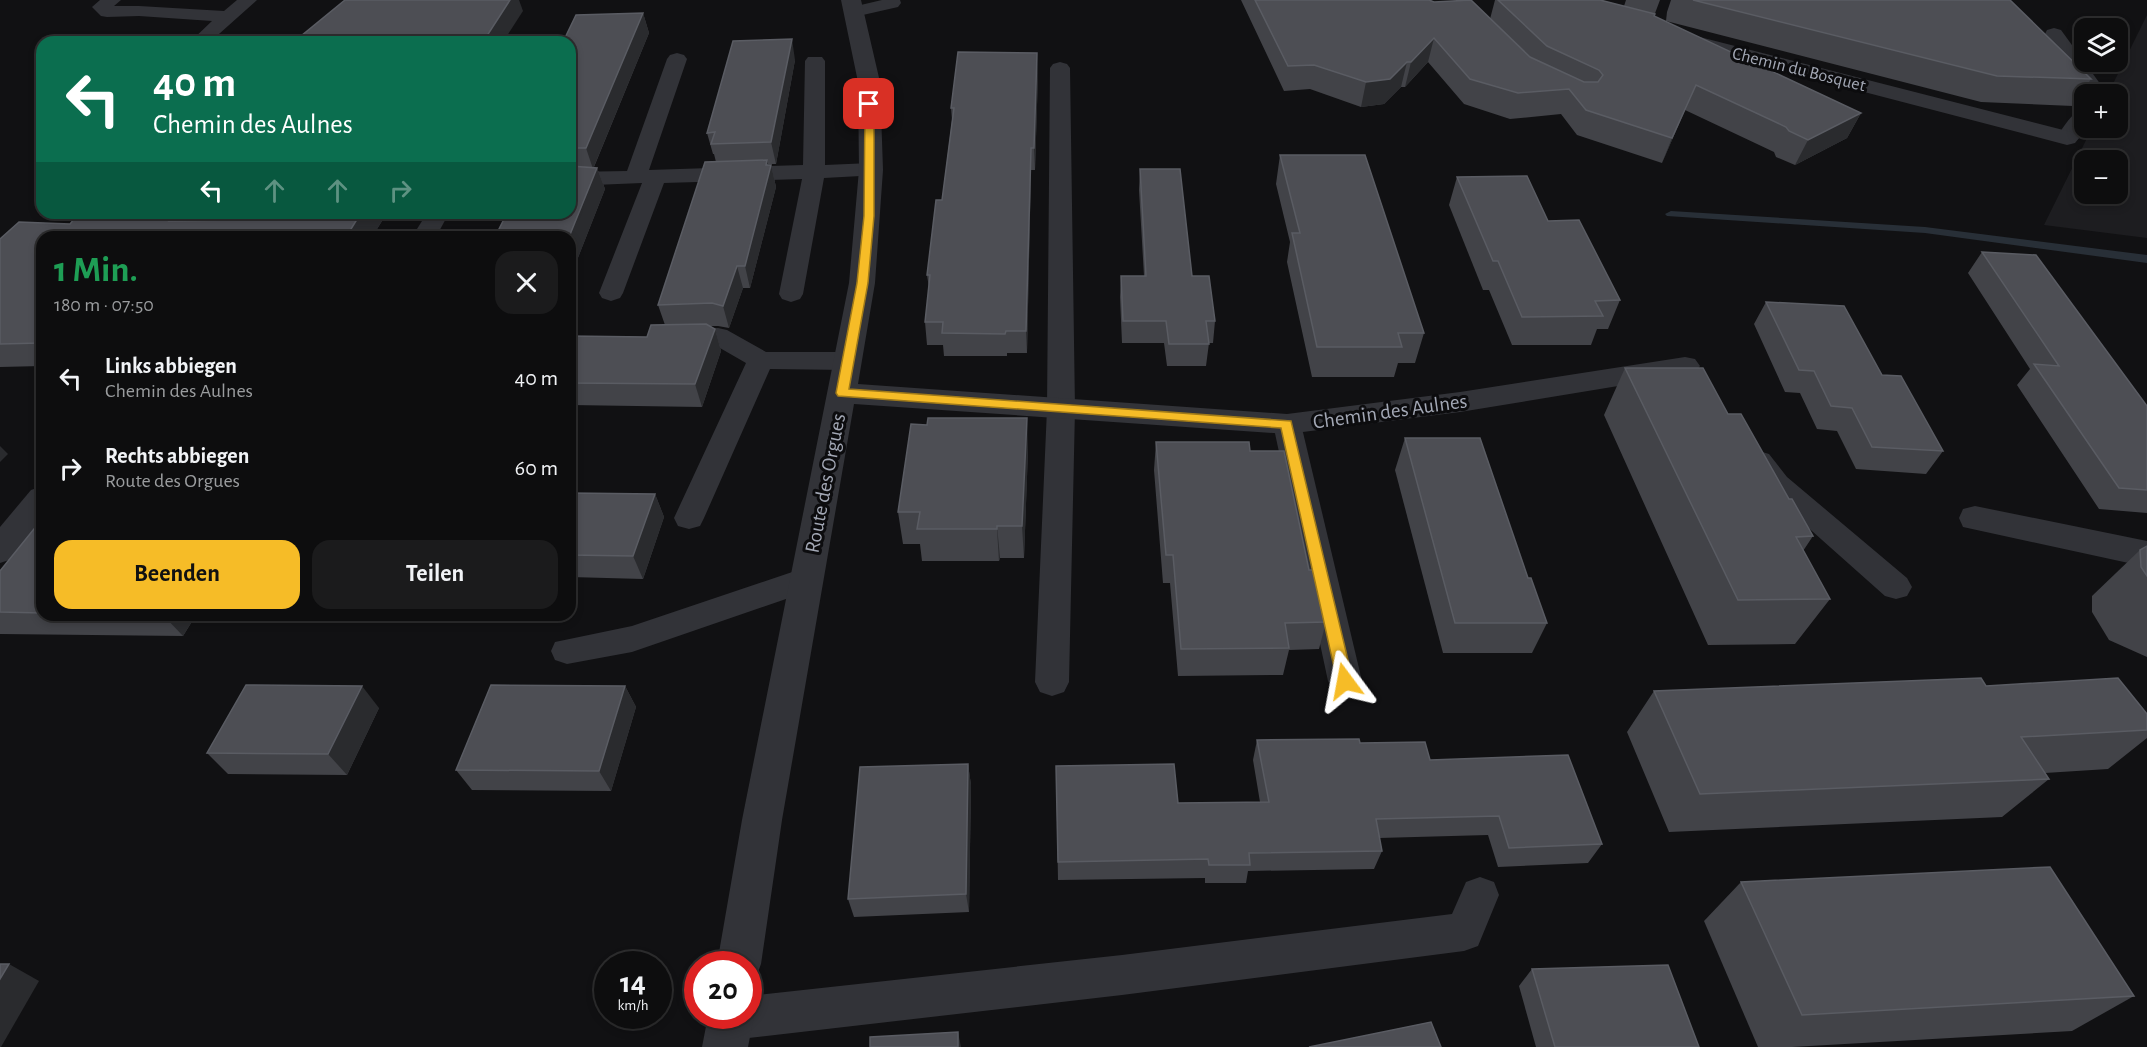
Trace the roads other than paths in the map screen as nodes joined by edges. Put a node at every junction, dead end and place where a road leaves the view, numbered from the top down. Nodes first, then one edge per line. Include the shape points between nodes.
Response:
1 (112, 0) edge
2 (248, 0) edge
3 (891, 0) edge
4 (852, 6) edge
5 (227, 17) junction
6 (2054, 34) dead end
7 (1668, 35) edge
8 (206, 36) edge
9 (676, 59) dead end
10 (815, 61) dead end
11 (1060, 68) dead end
12 (2090, 84) edge
13 (2074, 129) edge
14 (2067, 138) joint
15 (871, 170) junction
16 (814, 172) junction
17 (646, 177) junction
18 (576, 179) edge
19 (611, 293) dead end
20 (791, 294) dead end
21 (650, 338) edge
22 (761, 360) junction
23 (848, 361) junction
24 (1692, 375) edge
25 (842, 393) junction
26 (1061, 409) junction
27 (1287, 424) junction
28 (1742, 439) edge
29 (36, 505) edge
30 (689, 518) dead end
31 (1975, 518) dead end
32 (0, 550) edge
33 (2147, 554) edge
34 (807, 579) junction
35 (1896, 587) dead end
36 (567, 651) dead end
37 (1345, 681) dead end
38 (1052, 682) dead end
39 (1480, 895) dead end
40 (741, 951) edge
41 (762, 1023) edge

1 - 5 lane via 101,7 106,12
2 - 5 lane
3 - 4 lane via 885,6
4 - 15 street, Route des Orgues via 869,82
5 - 8 lane
6 - 12 lane
7 - 14 street, Chemin du Bosquet
9 - 17 lane
10 - 16 lane
11 - 26 lane
13 - 14 lane
15 - 16 lane
15 - 23 street, Route des Orgues via 862,283
16 - 17 lane
16 - 20 lane
17 - 18 lane
17 - 19 lane
21 - 22 lane via 718,336
22 - 23 lane
22 - 30 lane
23 - 25 street, Route des Orgues
24 - 27 street, Chemin des Aulnes
25 - 26 street, Chemin des Aulnes
25 - 34 street, Route des Orgues
26 - 27 street, Chemin des Aulnes
26 - 38 lane
27 - 37 lane
28 - 35 lane via 1777,484
29 - 32 street
31 - 33 street
34 - 36 lane via 632,639
34 - 40 street, Route des Orgues
39 - 41 lane via 1464,932

